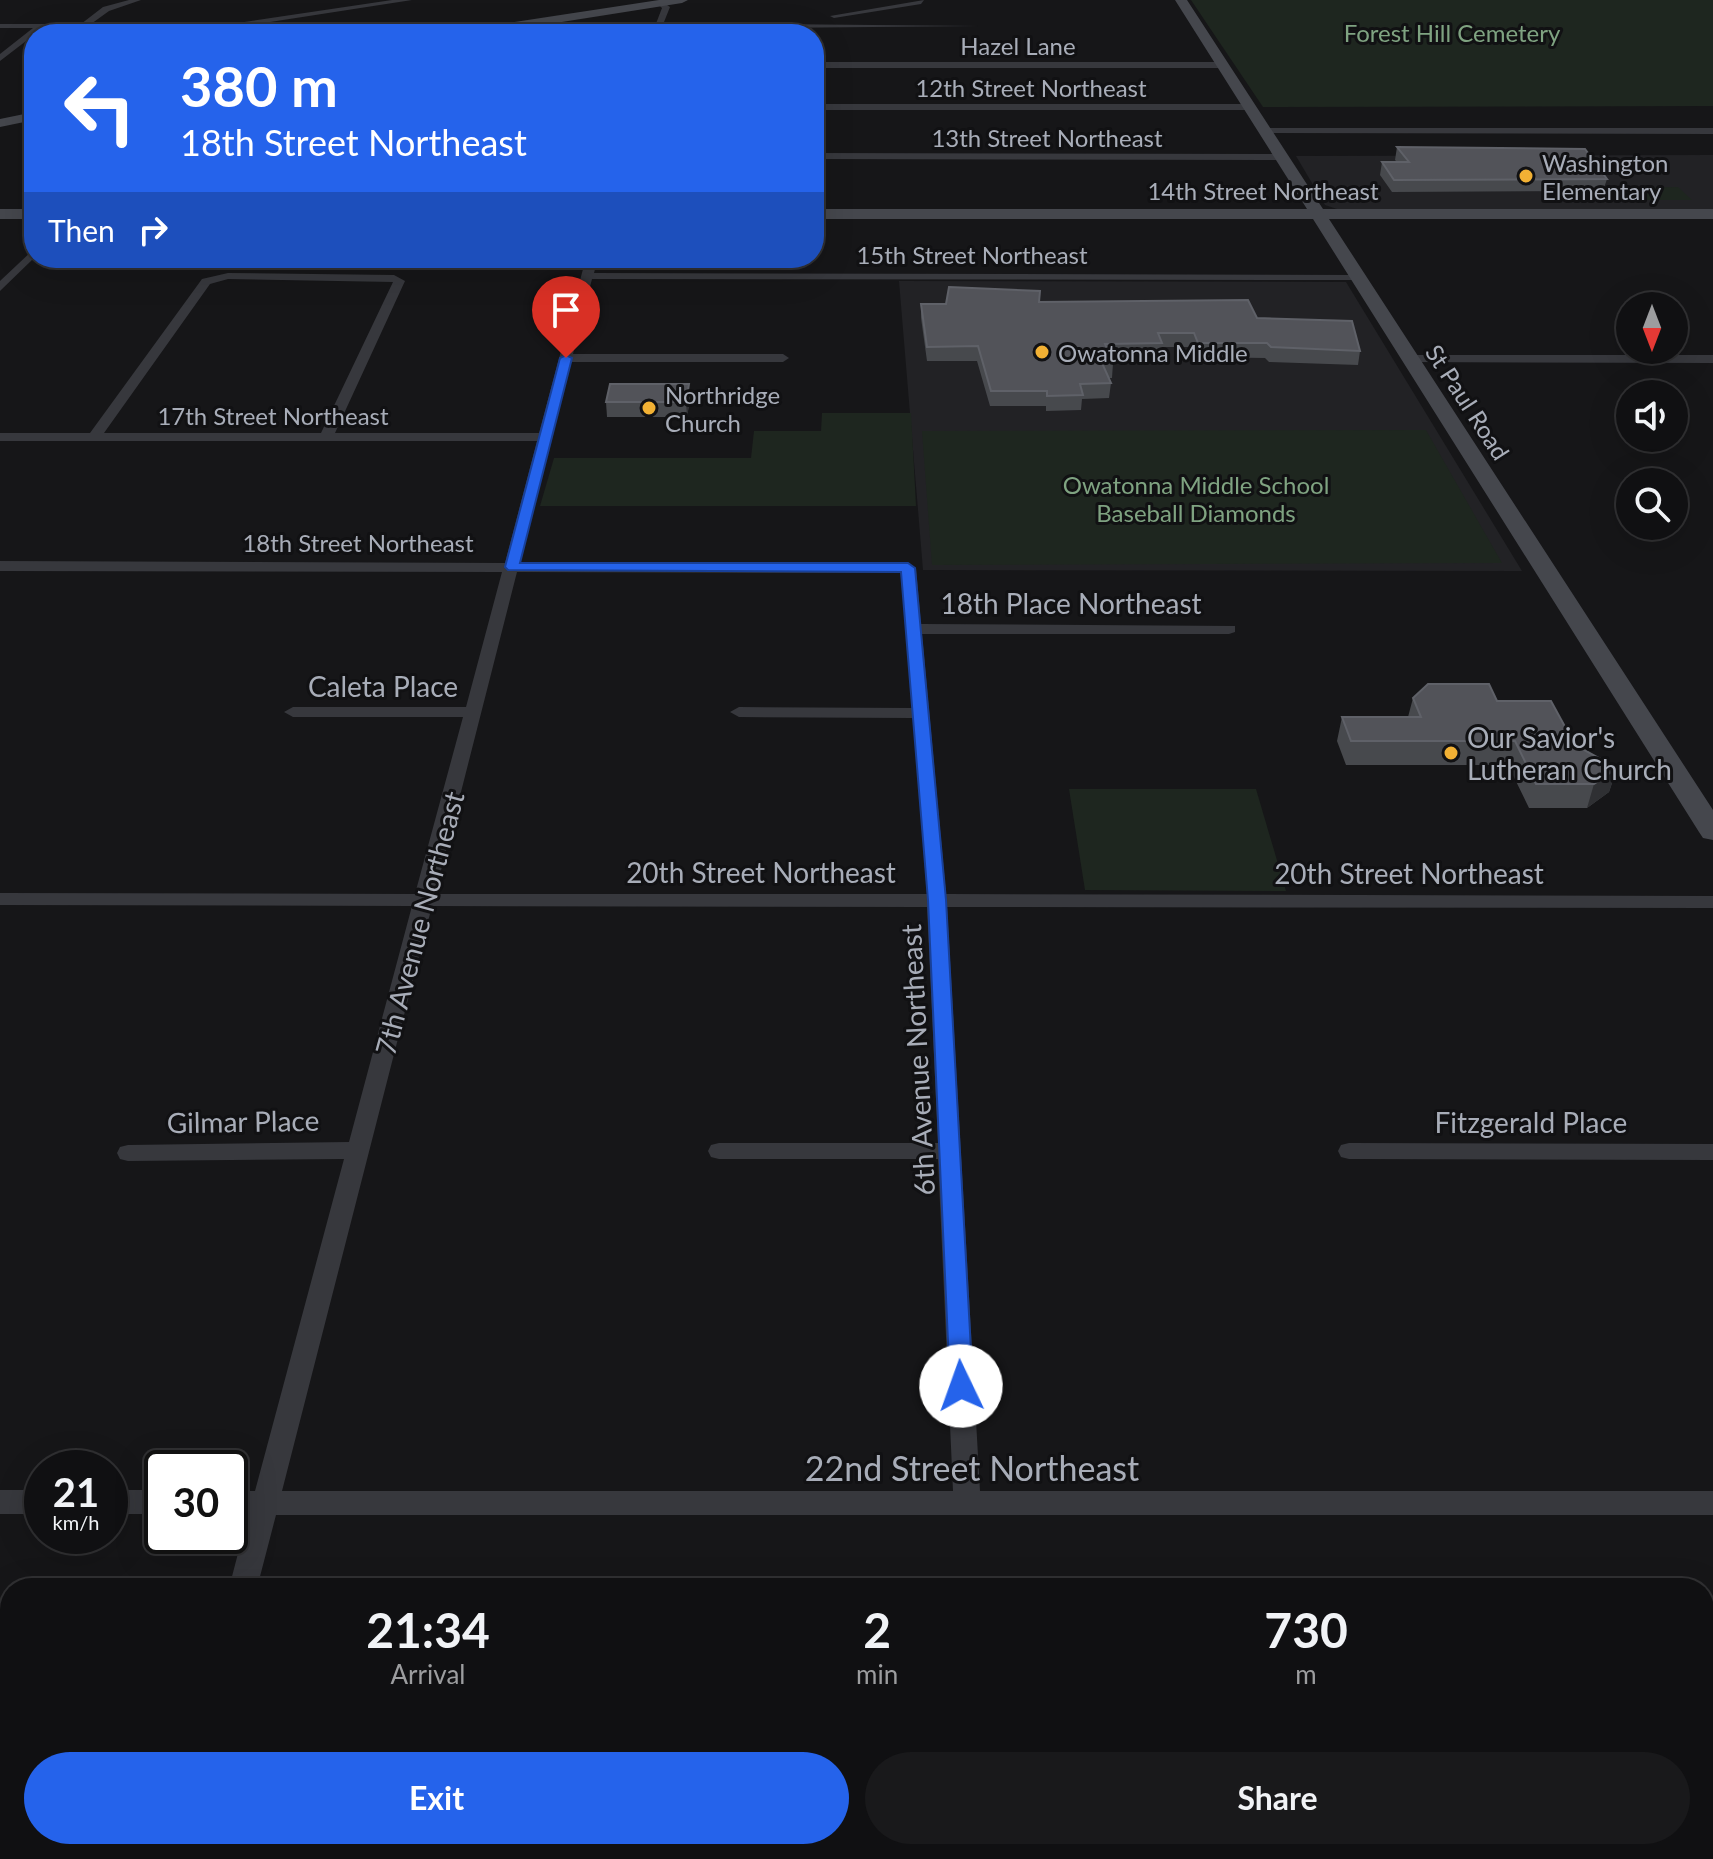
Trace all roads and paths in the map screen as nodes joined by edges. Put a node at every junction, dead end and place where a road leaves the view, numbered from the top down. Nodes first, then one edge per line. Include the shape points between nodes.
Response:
1 (137, 0) edge
2 (408, 0) edge
3 (682, 0) edge
4 (1181, 0) edge
5 (395, 1) edge
6 (921, 2) dead end
7 (661, 3) junction
8 (86, 24) edge
9 (243, 24) edge
10 (526, 24) edge
11 (661, 24) edge
12 (782, 24) edge
13 (0, 26) edge
14 (24, 26) edge
15 (824, 26) edge
16 (975, 26) dead end
17 (24, 39) edge
18 (0, 58) edge
19 (824, 65) edge
20 (1221, 65) junction
21 (824, 107) edge
22 (1248, 107) junction
23 (24, 118) edge
24 (0, 123) edge
25 (1264, 131) junction
26 (1713, 131) edge
27 (824, 156) edge
28 (1280, 157) junction
29 (0, 214) edge
30 (24, 214) edge
31 (824, 214) edge
32 (1317, 214) junction
33 (1713, 214) edge
34 (24, 263) edge
35 (590, 268) edge
36 (667, 268) edge
37 (1357, 277) junction
38 (0, 288) edge
39 (566, 358) junction
40 (783, 358) dead end
41 (1410, 359) junction
42 (1713, 359) edge
43 (0, 437) edge
44 (94, 437) junction
45 (326, 437) junction
46 (545, 437) junction
47 (0, 566) edge
48 (512, 567) junction
49 (908, 568) joint
50 (913, 629) junction
51 (1229, 629) dead end
52 (293, 712) dead end
53 (474, 712) junction
54 (739, 712) dead end
55 (920, 713) junction
56 (1713, 832) edge
57 (0, 899) edge
58 (425, 900) junction
59 (937, 900) junction
60 (1713, 902) edge
61 (359, 1150) junction
62 (719, 1151) dead end
63 (949, 1151) junction
64 (1349, 1151) dead end
65 (1713, 1152) edge
66 (128, 1153) dead end
67 (0, 1502) edge
68 (24, 1502) edge
69 (248, 1503) edge
70 (266, 1503) junction
71 (967, 1503) junction
72 (1713, 1503) edge
73 (246, 1578) edge

1 - 8 street via 106,9
2 - 5 street
3 - 7 street
4 - 20 street, St Paul Road
5 - 9 street
6 - 12 street
7 - 10 street
7 - 11 street via 666,7
13 - 14 street
15 - 16 street
17 - 18 street
19 - 20 street, Hazel Lane
20 - 22 street, St Paul Road
21 - 22 street, 12th Street Northeast
22 - 25 street, St Paul Road
23 - 24 street
25 - 26 street
25 - 28 street, St Paul Road
27 - 28 street, 13th Street Northeast
28 - 32 street, St Paul Road
29 - 30 street
31 - 32 street, 14th Street Northeast
32 - 33 street, 14th Street Northeast
32 - 37 street, St Paul Road
34 - 38 street
35 - 39 street, 7th Avenue Northeast
36 - 37 street, 15th Street Northeast
37 - 41 street, St Paul Road
39 - 40 street
39 - 46 street, 7th Avenue Northeast
41 - 42 street
41 - 56 street, St Paul Road
43 - 44 street, 17th Street Northeast
44 - 45 street, 17th Street Northeast
44 - 45 street via 202,284 213,279 380,276 399,281
45 - 46 street, 17th Street Northeast
46 - 48 street, 7th Avenue Northeast
47 - 48 street, 18th Street Northeast
48 - 49 street, 18th Street Northeast
48 - 53 street, 7th Avenue Northeast
49 - 50 street, 6th Avenue Northeast
50 - 51 street, 18th Place Northeast
50 - 55 street, 6th Avenue Northeast
52 - 53 street, Caleta Place
53 - 58 street, 7th Avenue Northeast
54 - 55 street
55 - 59 street, 6th Avenue Northeast
57 - 58 street, 20th Street Northeast
58 - 59 street, 20th Street Northeast
58 - 61 street, 7th Avenue Northeast
59 - 60 street, 20th Street Northeast
59 - 63 street, 6th Avenue Northeast
61 - 66 street, Gilmar Place
61 - 70 street, 7th Avenue Northeast
62 - 63 street
63 - 71 street, 6th Avenue Northeast
64 - 65 street, Fitzgerald Place
67 - 68 street
69 - 70 street, 22nd Street Northeast
70 - 71 street, 22nd Street Northeast
70 - 73 street, 7th Avenue Northeast
71 - 72 street, 22nd Street Northeast

